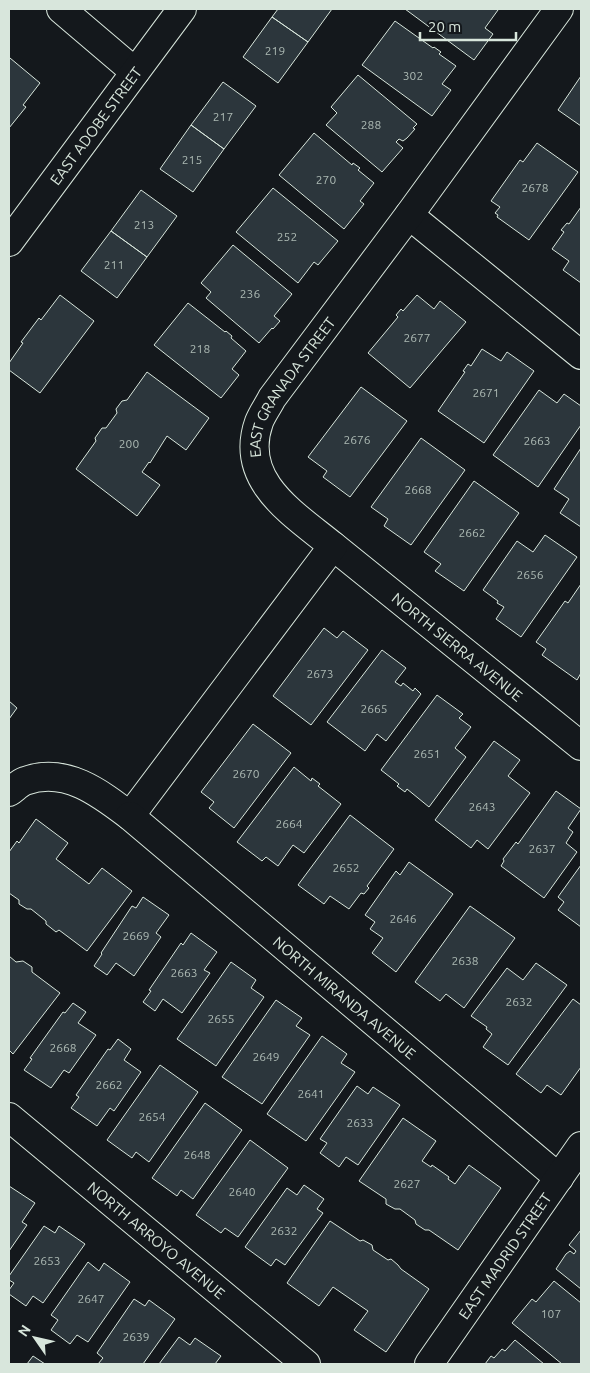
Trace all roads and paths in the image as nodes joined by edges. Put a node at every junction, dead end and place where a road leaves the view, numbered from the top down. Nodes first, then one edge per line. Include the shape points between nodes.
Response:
1 (61, 9) edge
2 (182, 9) edge
3 (560, 9) edge
4 (135, 72) junction
5 (409, 215) junction
6 (9, 242) edge
7 (581, 355) edge
8 (333, 546) junction
9 (581, 746) edge
10 (9, 792) edge
11 (130, 816) junction
12 (9, 1117) edge
13 (581, 1146) edge
14 (559, 1178) junction
15 (306, 1364) edge
16 (429, 1364) edge

1 - 4 street
2 - 4 street, EAST ADOBE STREET
3 - 5 street, EAST GRANADA STREET
4 - 6 street, EAST ADOBE STREET
5 - 7 street
5 - 8 street, EAST GRANADA STREET via 272,398 259,422 254,452 260,477 280,503
8 - 9 street, NORTH SIERRA AVENUE
8 - 11 street
10 - 11 street via 24,781 48,776 75,780
11 - 14 street, NORTH MIRANDA AVENUE
12 - 15 street, NORTH ARROYO AVENUE
13 - 14 street, EAST MADRID STREET
14 - 16 street, EAST MADRID STREET

